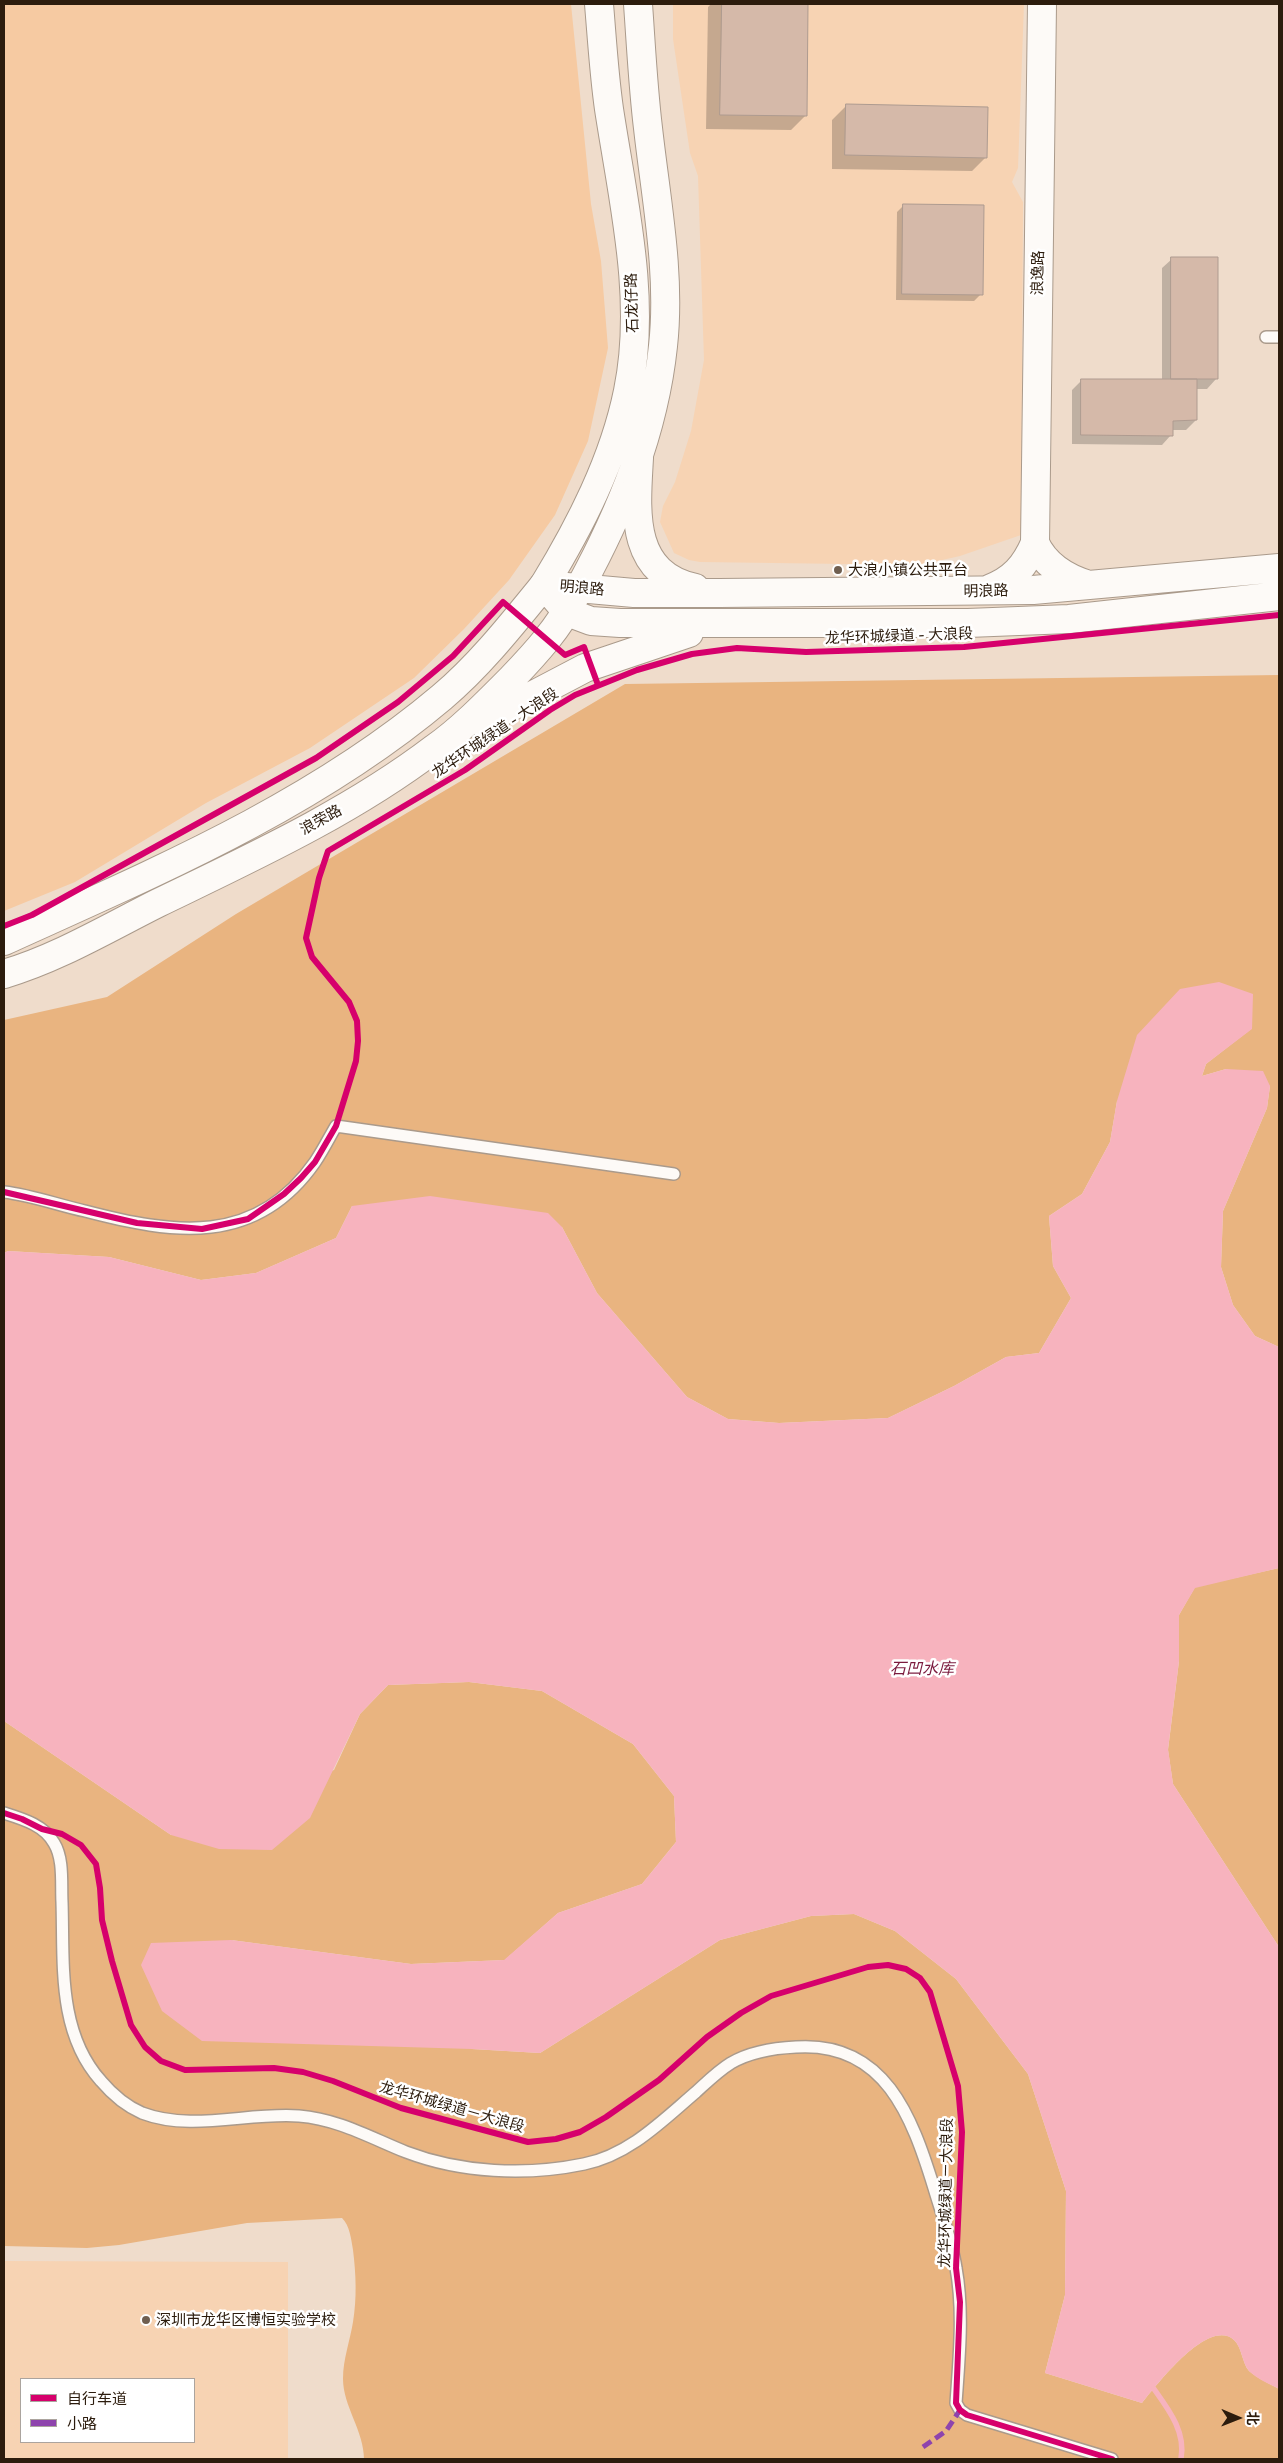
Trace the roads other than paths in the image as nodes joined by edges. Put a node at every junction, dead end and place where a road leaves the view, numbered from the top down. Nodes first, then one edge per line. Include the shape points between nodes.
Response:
1 (599, 4) edge
2 (638, 4) edge
3 (1042, 4) edge
4 (1266, 337) dead end
5 (1279, 337) edge
6 (639, 458) junction
7 (1035, 543) junction
8 (1279, 568) edge
9 (544, 585) junction
10 (1090, 585) junction
11 (580, 587) junction
12 (985, 590) junction
13 (719, 594) junction
14 (1279, 596) edge
15 (567, 612) junction
16 (730, 625) junction
17 (437, 748) junction
18 (4, 941) edge
19 (4, 974) edge
20 (674, 1174) dead end
21 (4, 1192) edge
22 (4, 1813) edge
23 (1112, 2459) edge

1 - 9 main road, 石龙仔路 via 609,107 628,229 634,297 633,351 628,391 613,444 572,534
2 - 6 main road, 石龙仔路 via 647,126 664,273 664,345 654,405
3 - 7 main road, 浪逸路
4 - 5 lane
6 - 11 main road, 石龙仔路 via 607,538
6 - 13 main road via 638,524 643,546 654,565 683,586
7 - 10 main road via 1040,554 1061,573
7 - 12 main road via 1030,556 1014,577
8 - 10 main road, 明浪路
9 - 11 main road, 明浪路
9 - 15 main road, 明浪路
9 - 18 main road, 浪荣路 via 443,696 361,758 244,828
10 - 12 main road, 明浪路
11 - 13 main road, 明浪路
11 - 15 main road, 浪荣路
12 - 13 main road, 明浪路
14 - 16 main road, 明浪路 via 1069,619
15 - 16 main road, 明浪路 via 591,621 620,624
15 - 17 main road, 浪荣路 via 531,658
16 - 17 main road via 677,635 585,668
17 - 19 main road, 浪荣路 via 356,800 249,859 56,953
20 - 21 lane via 336,1126 315,1162 269,1206 248,1220 202,1230 137,1223
22 - 23 lane, 龙华环城绿道－大浪段 via 42,1829 57,1848 61,1874 65,1996 73,2034 90,2069 114,2096 142,2112 175,2120 302,2116 352,2128 438,2163 532,2171 610,2157 646,2135 714,2076 745,2057 779,2048 823,2046 842,2050 872,2068 900,2101 921,2145 956,2268 960,2319 956,2403 960,2410 967,2415

